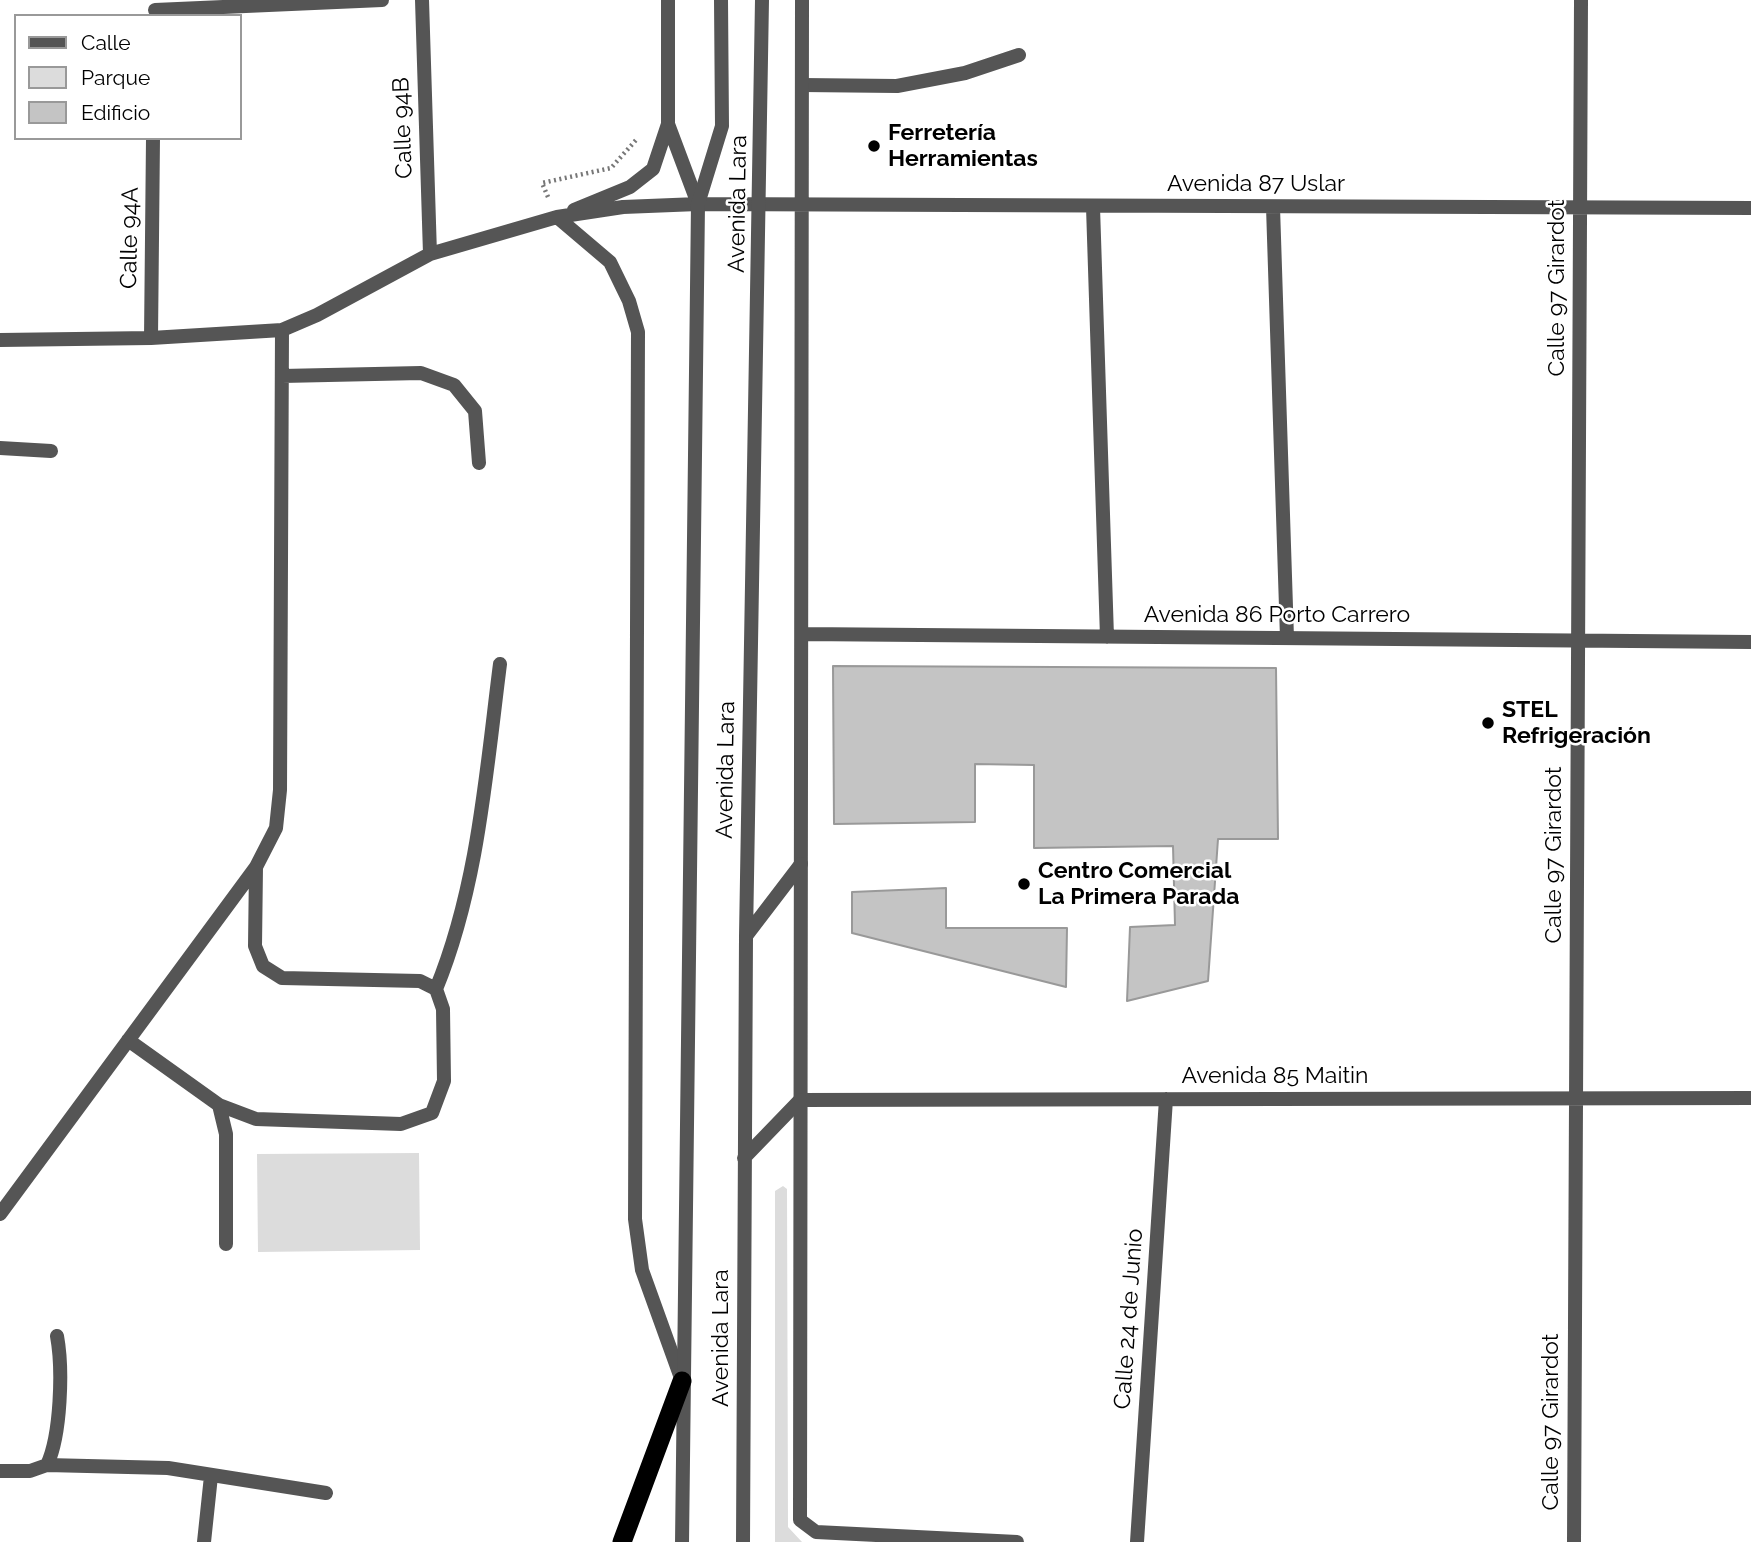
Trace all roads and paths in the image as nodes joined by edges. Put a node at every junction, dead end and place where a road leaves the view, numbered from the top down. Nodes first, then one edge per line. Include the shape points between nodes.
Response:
1 (383, 0) edge
2 (422, 0) edge
3 (668, 0) edge
4 (721, 0) edge
5 (762, 0) edge
6 (802, 0) edge
7 (1581, 0) edge
8 (155, 9) edge
9 (1019, 55) dead end
10 (802, 85) junction
11 (668, 124) junction
12 (153, 140) edge
13 (698, 204) junction
14 (761, 204) junction
15 (802, 206) junction
16 (1093, 206) junction
17 (1273, 207) junction
18 (1580, 208) junction
19 (1751, 208) edge
20 (557, 217) junction
21 (430, 254) junction
22 (282, 330) junction
23 (151, 338) junction
24 (0, 340) edge
25 (282, 376) junction
26 (0, 448) edge
27 (51, 450) dead end
28 (479, 463) dead end
29 (802, 634) junction
30 (1107, 637) junction
31 (1287, 638) junction
32 (1578, 641) junction
33 (1751, 642) edge
34 (500, 664) dead end
35 (801, 864) junction
36 (256, 867) junction
37 (746, 936) junction
38 (436, 989) junction
39 (128, 1040) junction
40 (1576, 1098) junction
41 (1751, 1098) edge
42 (1166, 1099) junction
43 (800, 1100) junction
44 (219, 1105) junction
45 (744, 1158) junction
46 (0, 1214) edge
47 (226, 1244) dead end
48 (57, 1336) dead end
49 (682, 1381) junction
50 (47, 1465) junction
51 (0, 1471) edge
52 (211, 1475) junction
53 (326, 1493) dead end
54 (204, 1542) edge
55 (622, 1542) edge
56 (682, 1542) edge
57 (743, 1542) edge
58 (1017, 1542) edge
59 (1137, 1542) edge
60 (1574, 1542) edge

1 - 8 street
2 - 21 street, Calle 94B
3 - 11 street, Avenida Lara
4 - 13 street, Avenida Lara via 722,126
5 - 14 street, Avenida Lara
6 - 10 street
7 - 18 street, Calle 97 Girardot
9 - 10 street via 965,73 897,86
10 - 15 street
11 - 13 street, Avenida Lara
11 - 20 street via 653,169 630,187
11 - 20 path via 639,138 611,168 542,183
12 - 23 street, Calle 94A
13 - 14 street, Avenida 87 Uslar
13 - 20 street, Avenida 87 Uslar via 623,207
13 - 49 street, Avenida Lara
14 - 15 street, Avenida 87 Uslar
14 - 37 street, Avenida Lara
15 - 16 street, Avenida 87 Uslar
15 - 29 street
16 - 17 street, Avenida 87 Uslar
16 - 30 street
17 - 18 street, Avenida 87 Uslar
17 - 31 street
18 - 19 street, Avenida 87 Uslar
18 - 32 street, Calle 97 Girardot
20 - 21 street
20 - 49 street, Avenida Lara via 610,262 638,332 635,1219 642,1270
21 - 22 street
22 - 23 street
22 - 25 street
23 - 24 street
25 - 28 street via 421,373 454,385 475,411
25 - 36 street via 280,790 275,828
26 - 27 street
29 - 30 street, Avenida 86 Porto Carrero
29 - 35 street
30 - 31 street, Avenida 86 Porto Carrero
31 - 32 street, Avenida 86 Porto Carrero
32 - 33 street, Avenida 86 Porto Carrero
32 - 40 street, Calle 97 Girardot
34 - 38 street via 480,818 455,942
35 - 37 street
35 - 43 street
36 - 38 street via 255,946 262,966 282,978 420,981
36 - 39 street
37 - 45 street, Avenida Lara
38 - 44 street via 443,1009 444,1081 432,1113 401,1124 256,1119
39 - 44 street
39 - 46 street
40 - 41 street, Avenida 85 Maitin
40 - 42 street, Avenida 85 Maitin
40 - 60 street, Calle 97 Girardot
42 - 43 street, Avenida 85 Maitin
42 - 59 street, Calle 24 de Junio
43 - 45 street
43 - 58 street via 800,1520 816,1532
44 - 47 street via 226,1134
45 - 57 street, Avenida Lara
48 - 50 street via 55,1448
49 - 55 highway
49 - 56 street, Avenida Lara
50 - 51 street via 30,1471
50 - 52 street via 168,1468
52 - 53 street
52 - 54 street

